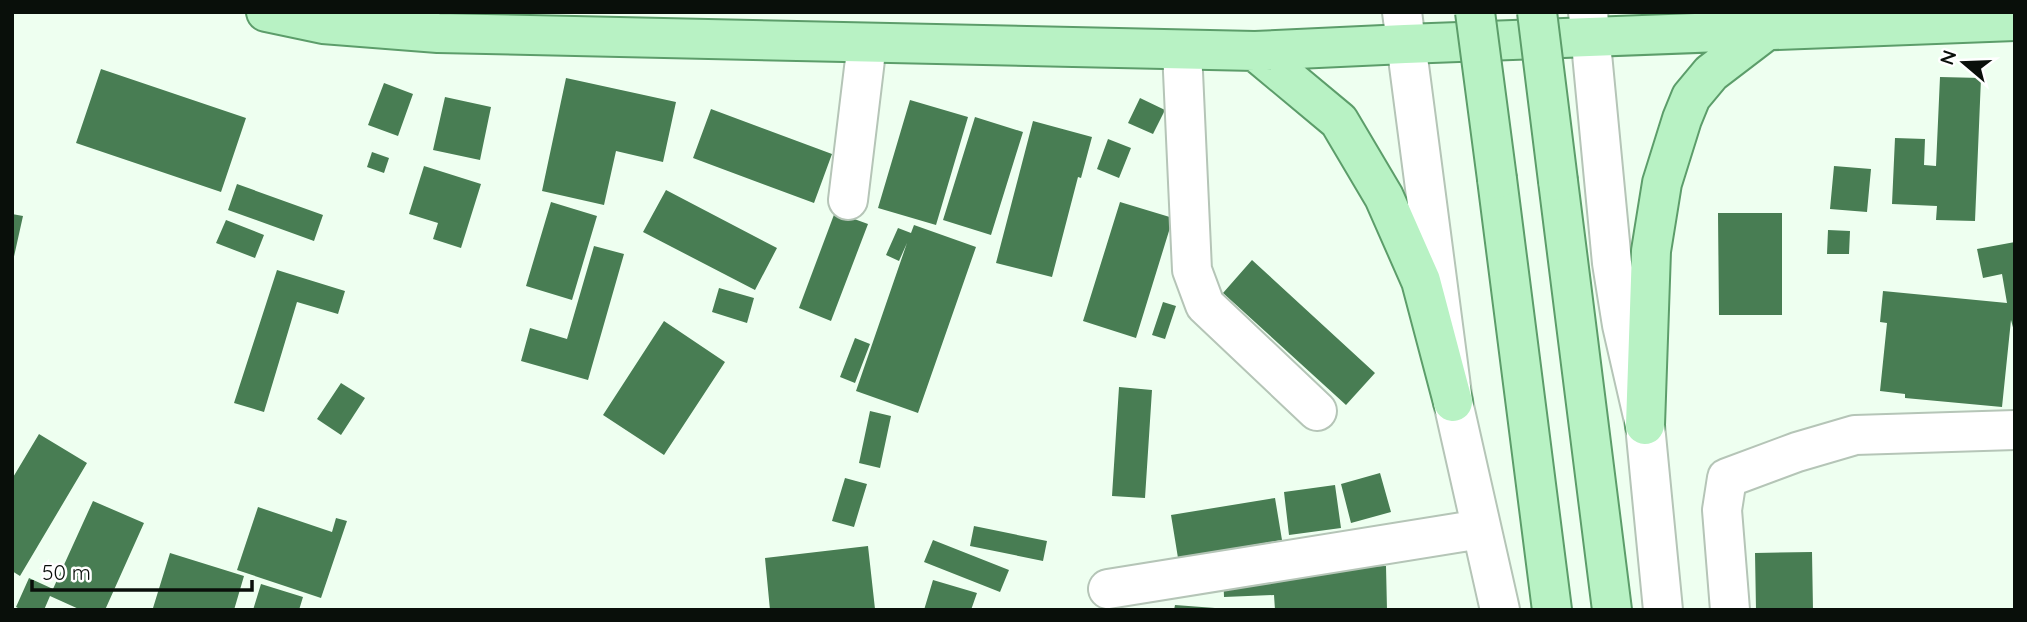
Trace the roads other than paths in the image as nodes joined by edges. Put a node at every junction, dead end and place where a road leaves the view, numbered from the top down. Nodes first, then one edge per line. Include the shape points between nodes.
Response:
1 (266, 12) edge
2 (1475, 12) edge
3 (1537, 12) edge
4 (2015, 21) edge
5 (1589, 25) edge
6 (1404, 28) edge
7 (1766, 31) junction
8 (867, 43) junction
9 (1182, 50) junction
10 (1255, 51) junction
11 (848, 200) dead end
12 (1453, 402) junction
13 (1317, 411) dead end
14 (1645, 425) junction
15 (2015, 430) edge
16 (1481, 529) junction
17 (1108, 589) dead end
18 (1500, 610) edge
19 (1552, 610) edge
20 (1612, 610) edge
21 (1663, 610) edge
22 (1730, 610) edge

1 - 8 main road via 323,24 438,33
2 - 19 main road, bridge
3 - 20 main road, bridge
4 - 7 main road
5 - 6 main road
5 - 7 main road
5 - 14 street via 1612,263
6 - 10 main road
6 - 12 street
7 - 14 main road via 1711,73 1691,97 1662,183 1651,251
8 - 9 main road
8 - 11 street
9 - 10 main road
9 - 13 street via 1192,270 1205,305
10 - 12 main road via 1339,121 1384,197 1421,281
12 - 16 street
14 - 21 street
15 - 22 street via 1855,435 1727,478 1722,510
16 - 17 street
16 - 18 street

